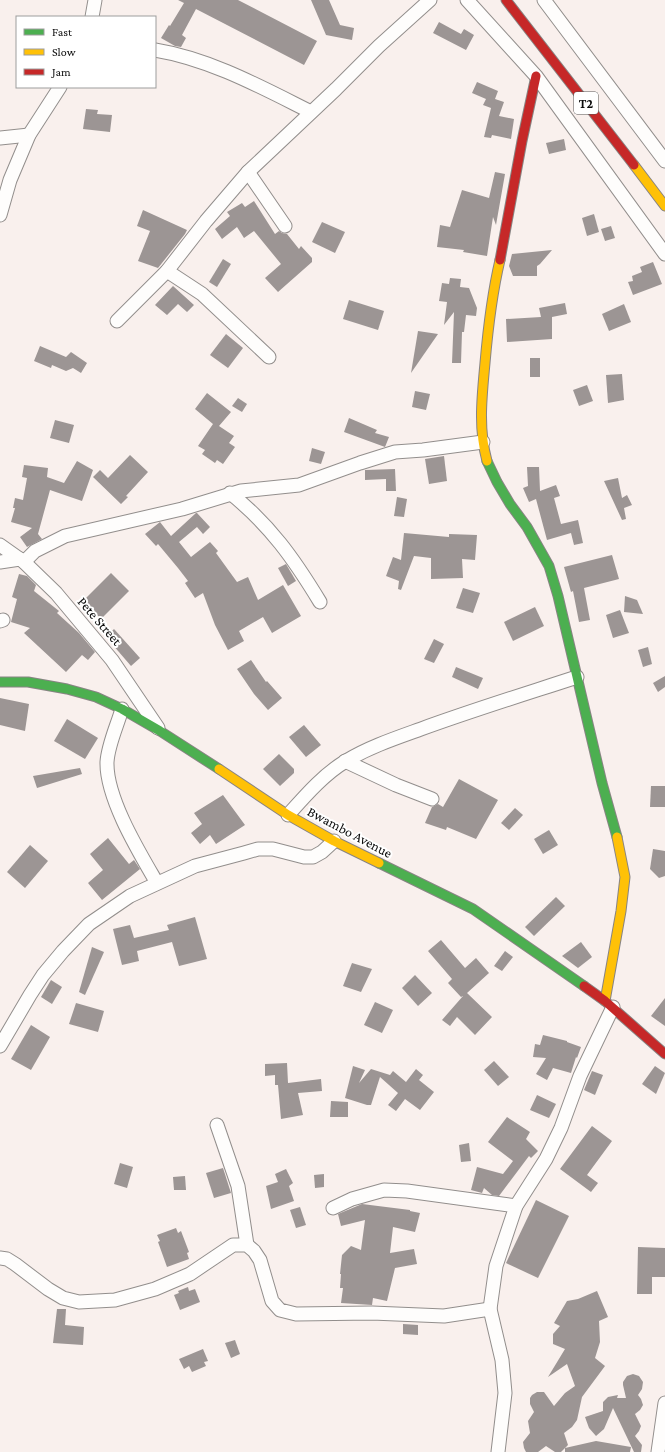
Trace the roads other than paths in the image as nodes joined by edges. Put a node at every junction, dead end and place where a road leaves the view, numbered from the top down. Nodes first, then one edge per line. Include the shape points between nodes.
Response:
1 (95, 0) edge
2 (430, 0) edge
3 (467, 0) edge
4 (506, 0) edge
5 (544, 0) edge
6 (92, 16) edge
7 (156, 50) edge
8 (536, 76) junction
9 (59, 88) edge
10 (311, 112) junction
11 (29, 135) junction
12 (0, 138) edge
13 (665, 161) edge
14 (248, 172) junction
15 (665, 206) edge
16 (0, 215) edge
17 (285, 226) dead end
18 (665, 254) edge
19 (167, 271) junction
20 (117, 321) dead end
21 (269, 357) dead end
22 (483, 442) junction
23 (230, 493) junction
24 (0, 545) edge
25 (22, 560) junction
26 (0, 562) edge
27 (320, 602) dead end
28 (577, 677) junction
29 (0, 682) edge
30 (122, 709) junction
31 (160, 731) junction
32 (346, 761) junction
33 (432, 799) dead end
34 (288, 815) junction
35 (334, 841) junction
36 (157, 883) junction
37 (609, 1004) junction
38 (0, 1046) edge
39 (665, 1054) edge
40 (217, 1126) dead end
41 (516, 1206) junction
42 (333, 1208) dead end
43 (247, 1245) junction
44 (0, 1258) edge
45 (490, 1309) junction
46 (665, 1403) edge
47 (498, 1452) edge
48 (658, 1452) edge

1 - 6 street
2 - 10 street
3 - 8 street
4 - 15 main road, T2
5 - 13 street
7 - 10 street via 182,55 233,74
8 - 18 street
8 - 22 main road via 493,291 482,408
9 - 11 street
10 - 14 street
11 - 12 street
11 - 16 street via 10,180
14 - 17 street
14 - 19 street
19 - 20 street
19 - 21 street via 202,294
22 - 23 street via 395,452 298,486
22 - 28 main road via 487,460 497,482 527,527 548,566 558,596
23 - 25 street via 182,509 66,536 34,551
23 - 27 street via 278,539
24 - 25 street, Pete Street
25 - 26 street
25 - 31 street, Pete Street via 56,593 112,660
28 - 32 street via 402,736
28 - 37 main road via 621,853 624,878
29 - 30 main road, Bwambo Avenue via 28,682 67,688
30 - 31 main road, Bwambo Avenue
30 - 36 street via 107,761 110,783 117,806 136,847
31 - 34 main road, Bwambo Avenue
32 - 33 street
32 - 34 street via 311,790
34 - 35 main road, Bwambo Avenue
35 - 36 street via 314,857 258,849 195,866
35 - 37 main road, Bwambo Avenue via 473,909
36 - 38 street via 130,896 89,924 43,975
37 - 39 main road, Bwambo Avenue
37 - 41 street via 561,1128 546,1159
40 - 43 street via 238,1186
41 - 42 street via 384,1190 352,1199
41 - 45 street via 496,1266
43 - 44 street via 233,1246 190,1274 155,1289 115,1300 79,1302 63,1298 15,1264
43 - 45 street via 260,1260 272,1301 280,1310 296,1314 372,1313 444,1316
45 - 47 street via 502,1360 505,1393
46 - 48 street

